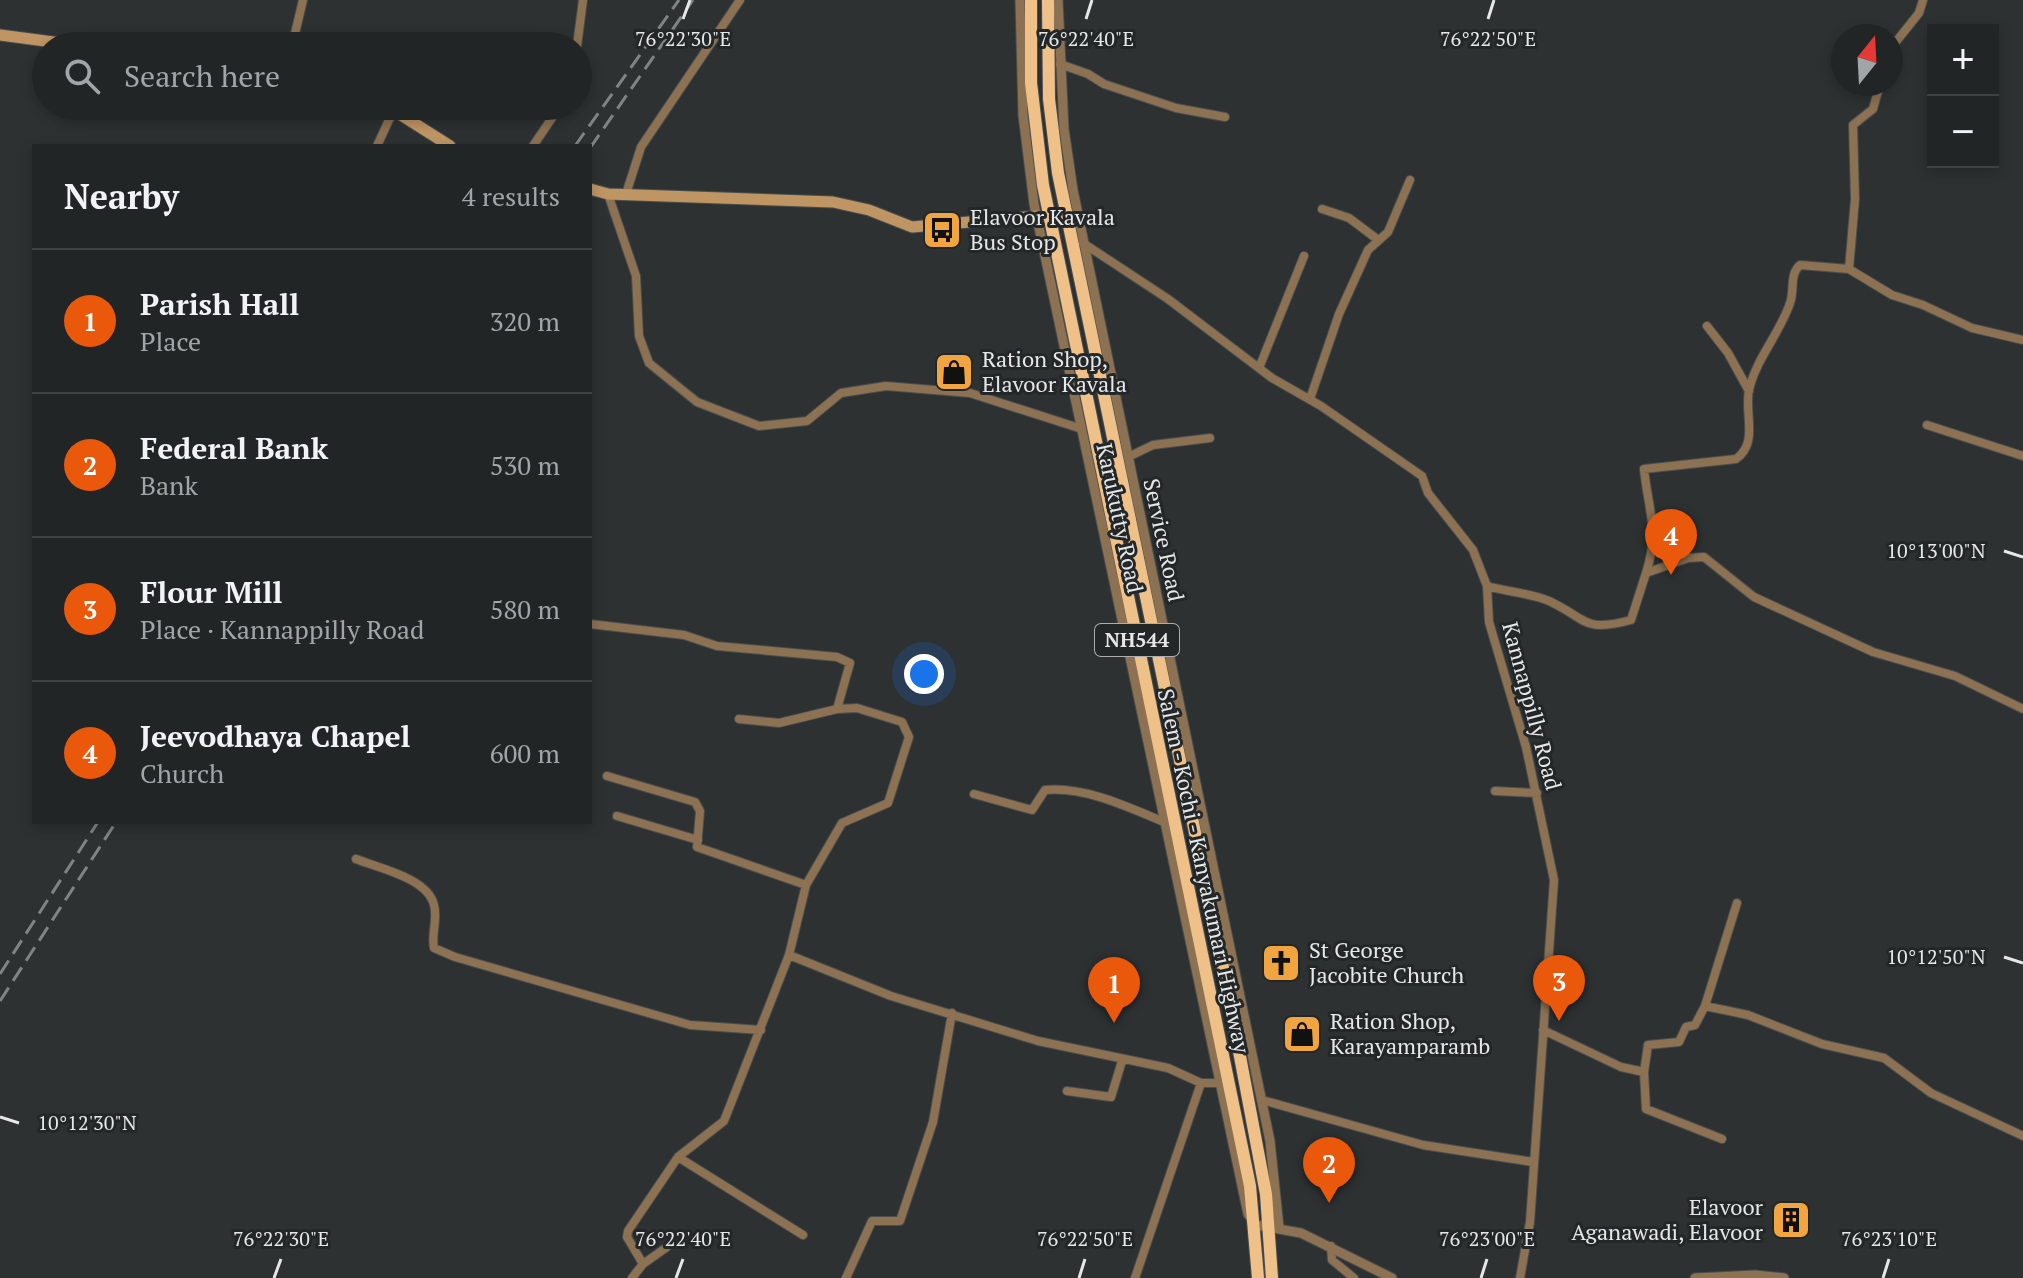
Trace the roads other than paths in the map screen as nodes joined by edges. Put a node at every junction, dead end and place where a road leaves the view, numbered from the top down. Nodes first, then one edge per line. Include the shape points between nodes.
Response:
1 (303, 0) edge
2 (583, 0) edge
3 (740, 0) edge
4 (1020, 0) edge
5 (1031, 0) edge
6 (1048, 0) edge
7 (1058, 0) edge
8 (1923, 0) edge
9 (295, 32) edge
10 (579, 32) edge
11 (1903, 33) edge
12 (0, 35) edge
13 (32, 39) edge
14 (1060, 64) junction
15 (1877, 96) edge
16 (1225, 117) dead end
17 (386, 120) edge
18 (409, 120) edge
19 (551, 120) edge
20 (378, 144) edge
21 (447, 144) edge
22 (534, 144) edge
23 (1410, 180) dead end
24 (592, 190) edge
25 (608, 194) junction
26 (626, 194) junction
27 (1322, 209) dead end
28 (1043, 216) junction
29 (1070, 235) junction
30 (1377, 239) junction
31 (1083, 243) junction
32 (1304, 256) dead end
33 (1849, 269) junction
34 (1707, 326) dead end
35 (2023, 340) edge
36 (1259, 368) junction
37 (1749, 391) junction
38 (1310, 399) junction
39 (1927, 425) dead end
40 (1082, 429) junction
41 (1210, 438) dead end
42 (2023, 456) edge
43 (1128, 457) junction
44 (1646, 573) junction
45 (1487, 586) junction
46 (592, 624) edge
47 (837, 709) junction
48 (2023, 709) edge
49 (739, 719) dead end
50 (607, 776) dead end
51 (1495, 791) dead end
52 (1537, 793) junction
53 (974, 794) dead end
54 (617, 816) dead end
55 (1164, 822) junction
56 (698, 840) junction
57 (356, 859) dead end
58 (806, 885) junction
59 (1737, 903) dead end
60 (789, 955) junction
61 (1705, 1006) junction
62 (952, 1013) junction
63 (761, 1030) junction
64 (1543, 1030) junction
65 (1122, 1061) junction
66 (1644, 1072) junction
67 (1201, 1083) junction
68 (1217, 1083) junction
69 (1067, 1091) dead end
70 (1262, 1100) junction
71 (2023, 1136) edge
72 (1722, 1139) dead end
73 (678, 1157) junction
74 (1533, 1162) junction
75 (1256, 1225) junction
76 (1275, 1226) junction
77 (803, 1235) dead end
78 (1331, 1246) junction
79 (667, 1247) dead end
80 (643, 1264) junction
81 (632, 1278) edge
82 (846, 1278) edge
83 (1135, 1278) edge
84 (1258, 1278) edge
85 (1272, 1278) edge
86 (1354, 1278) edge
87 (1392, 1278) edge
88 (1520, 1278) edge
89 (1695, 1278) edge
90 (1784, 1278) edge

1 - 9 street
2 - 10 street
3 - 26 street via 641,147
4 - 28 street, Karukutty Road via 1023,115
5 - 28 highway, Salem - Kochi - Kanyakumari Highway / NH544
6 - 29 highway, Salem - Kochi - Kanyakumari Highway / NH544 via 1049,99
7 - 14 street, Service Road
8 - 11 street
12 - 13 main road
14 - 16 street via 1176,108
14 - 31 street, Service Road via 1064,129
15 - 33 street via 1873,109 1853,125 1855,199
17 - 20 street
18 - 21 main road
19 - 22 street
23 - 30 street via 1388,232
24 - 25 main road
25 - 26 main road
25 - 40 street via 636,276 639,336 649,363 697,402 759,426 807,421 841,393 886,386 970,393
26 - 28 main road via 833,202 912,227
27 - 30 street via 1349,218
28 - 40 street, Karukutty Road
28 - 75 highway, Salem - Kochi - Kanyakumari Highway / NH544 via 1208,976
29 - 31 highway
29 - 76 highway, Salem - Kochi - Kanyakumari Highway / NH544
30 - 38 street via 1339,314
31 - 36 street, Kannappilly Road
31 - 43 street, Service Road
32 - 36 street
33 - 35 street via 1892,295
33 - 37 street via 1795,268 1791,300
34 - 37 street
36 - 38 street, Kannappilly Road
37 - 44 street via 1749,442 1736,459 1644,469 1654,548
38 - 45 street, Kannappilly Road via 1422,476 1428,493 1473,550
39 - 42 street
40 - 55 street, Karukutty Road
41 - 43 street via 1153,445
43 - 70 street, Service Road
44 - 45 street via 1631,620 1598,627 1580,622 1549,601
44 - 48 street via 1688,558 1711,560 1747,594 1873,652 1955,676
45 - 52 street, Kannappilly Road via 1489,622
46 - 47 street via 684,635 717,646 837,657 850,663
47 - 49 street via 779,723
47 - 58 street via 857,708 902,722 909,737 888,803 842,823
50 - 56 street via 695,802 700,811
51 - 52 street
52 - 64 street, Kannappilly Road via 1554,880
53 - 55 street via 1032,810 1045,790 1067,791 1123,804
54 - 56 street
55 - 68 street, Karukutty Road
56 - 58 street via 697,847 722,858
57 - 63 street via 417,883 428,893 434,902 434,948 455,957 690,1025
58 - 60 street
59 - 61 street
60 - 62 street via 891,996
60 - 63 street
61 - 66 street via 1679,1042 1648,1045
61 - 71 street via 1884,1058 1931,1093
62 - 65 street
62 - 82 street via 933,1122 900,1221 872,1221
63 - 73 street via 724,1121
64 - 66 street via 1621,1067
64 - 74 street, Kannappilly Road
65 - 67 street via 1168,1068
65 - 69 street via 1111,1097
66 - 72 street via 1646,1109
67 - 68 street
67 - 83 street
68 - 75 street, Karukutty Road via 1248,1214
70 - 74 street via 1423,1145
70 - 76 street, Service Road via 1276,1177
73 - 77 street
73 - 80 street via 628,1231
74 - 88 street, Kannappilly Road
75 - 76 street
75 - 84 highway, Salem - Kochi - Kanyakumari Highway / NH544
76 - 78 street
76 - 85 highway, Salem - Kochi - Kanyakumari Highway / NH544
78 - 86 street via 1332,1260
78 - 87 street
79 - 80 street
80 - 81 street
89 - 90 street

